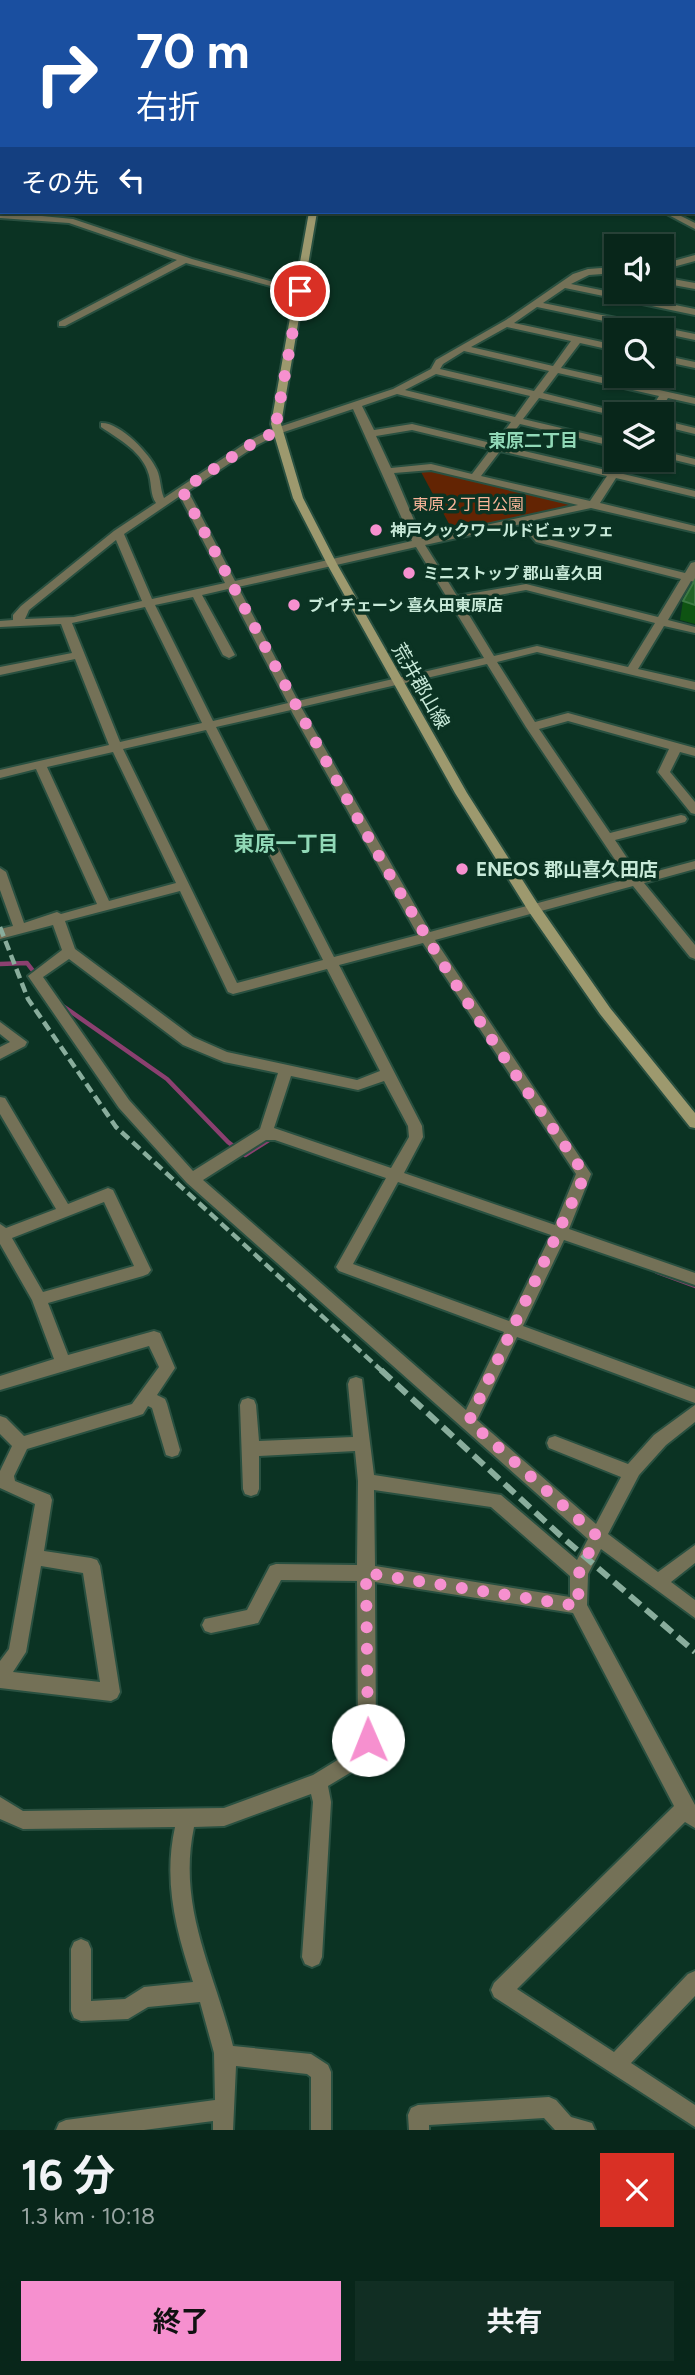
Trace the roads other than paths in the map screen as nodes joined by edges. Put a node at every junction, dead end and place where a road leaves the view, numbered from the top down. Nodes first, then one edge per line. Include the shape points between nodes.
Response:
1 (313, 214) edge
2 (671, 214) edge
3 (0, 215) edge
4 (695, 226) edge
5 (695, 258) edge
6 (186, 259) junction
7 (674, 264) edge
8 (604, 271) edge
9 (674, 282) edge
10 (565, 285) junction
11 (695, 286) edge
12 (300, 291) junction
13 (537, 304) junction
14 (695, 312) edge
15 (62, 324) dead end
16 (506, 324) junction
17 (695, 337) edge
18 (578, 340) junction
19 (604, 345) edge
20 (463, 348) junction
21 (674, 361) edge
22 (695, 365) edge
23 (556, 369) junction
24 (435, 371) junction
25 (396, 391) junction
26 (665, 394) junction
27 (537, 395) junction
28 (695, 401) edge
29 (660, 402) edge
30 (357, 406) junction
31 (604, 410) edge
32 (517, 421) junction
33 (105, 425) dead end
34 (674, 426) edge
35 (277, 431) junction
36 (695, 431) edge
37 (370, 434) junction
38 (604, 440) edge
39 (498, 448) junction
40 (674, 457) edge
41 (695, 462) edge
42 (388, 471) junction
43 (614, 472) edge
44 (612, 475) junction
45 (475, 477) junction
46 (182, 490) junction
47 (695, 494) edge
48 (162, 503) junction
49 (594, 505) junction
50 (524, 521) junction
51 (695, 529) edge
52 (118, 533) junction
53 (420, 544) junction
54 (331, 564) junction
55 (695, 565) edge
56 (691, 578) edge
57 (233, 585) junction
58 (196, 593) junction
59 (454, 600) junction
60 (149, 604) junction
61 (65, 621) junction
62 (19, 622) junction
63 (663, 622) junction
64 (0, 624) edge
65 (695, 630) edge
66 (79, 655) junction
67 (229, 656) dead end
68 (491, 659) junction
69 (632, 670) junction
70 (0, 671) edge
71 (397, 680) junction
72 (695, 686) edge
73 (295, 705) junction
74 (209, 724) junction
75 (532, 727) junction
76 (116, 746) junction
77 (676, 747) junction
78 (695, 752) edge
79 (40, 764) junction
80 (0, 774) edge
81 (695, 810) edge
82 (681, 820) dead end
83 (607, 838) junction
84 (695, 865) edge
85 (0, 872) edge
86 (635, 880) junction
87 (183, 886) junction
88 (104, 905) junction
89 (534, 909) junction
90 (57, 917) junction
91 (19, 926) junction
92 (0, 934) edge
93 (426, 937) junction
94 (69, 952) junction
95 (695, 954) edge
96 (330, 964) junction
97 (0, 1027) edge
98 (0, 1054) edge
99 (286, 1070) junction
100 (387, 1074) junction
101 (0, 1102) edge
102 (695, 1123) edge
103 (268, 1133) junction
104 (393, 1175) junction
105 (192, 1179) junction
106 (65, 1212) junction
107 (560, 1232) junction
108 (2, 1233) edge
109 (695, 1279) edge
110 (39, 1299) junction
111 (513, 1330) junction
112 (63, 1363) junction
113 (0, 1383) edge
114 (356, 1384) dead end
115 (695, 1396) edge
116 (146, 1397) junction
117 (248, 1405) dead end
118 (695, 1412) edge
119 (469, 1421) junction
120 (0, 1423) edge
121 (555, 1443) dead end
122 (21, 1444) junction
123 (362, 1444) junction
124 (251, 1449) junction
125 (172, 1450) dead end
126 (631, 1473) junction
127 (366, 1481) junction
128 (251, 1489) dead end
129 (597, 1536) junction
130 (695, 1553) edge
131 (34, 1557) junction
132 (366, 1573) junction
133 (579, 1573) junction
134 (659, 1581) junction
135 (578, 1606) junction
136 (695, 1610) edge
137 (211, 1625) dead end
138 (0, 1678) edge
139 (318, 1782) junction
140 (0, 1806) edge
141 (690, 1813) edge
142 (186, 1818) junction
143 (81, 1949) dead end
144 (312, 1957) dead end
145 (695, 1981) edge
146 (206, 1991) junction
147 (223, 2055) junction
148 (616, 2065) junction
149 (695, 2117) edge
150 (223, 2120) edge
151 (572, 2129) edge
152 (66, 2130) edge
153 (321, 2130) edge
154 (419, 2130) edge

1 - 12 main road, 荒井郡山線
2 - 4 street
3 - 6 street via 69,221
5 - 7 street
6 - 12 street
6 - 15 street
8 - 10 street via 588,272
9 - 11 street
10 - 13 street
10 - 14 street
12 - 35 main road, 荒井郡山線
13 - 16 street
13 - 17 street
16 - 18 street
16 - 20 street
18 - 19 street
18 - 23 street
20 - 23 street
20 - 24 street via 439,362
21 - 22 street
23 - 26 street
23 - 27 street
24 - 25 street
24 - 27 street
25 - 30 street
25 - 32 street
26 - 28 street
26 - 29 street
27 - 31 street
27 - 32 street
30 - 35 street
30 - 37 street
32 - 38 street
32 - 39 street
33 - 48 street via 144,455 153,473 156,497
34 - 36 street
35 - 46 street
35 - 54 main road, 荒井郡山線 via 298,498
37 - 39 street via 412,428
37 - 42 street
39 - 44 street
39 - 45 street
40 - 41 street
42 - 45 street via 431,467
42 - 53 street
43 - 44 street
44 - 47 street
44 - 49 street
45 - 49 street
46 - 48 street
46 - 57 street
48 - 52 street
49 - 50 street
49 - 51 street
50 - 53 street
50 - 56 street via 540,540
52 - 60 street
52 - 62 street via 32,600 20,613
53 - 54 street
53 - 59 street
54 - 57 street
54 - 71 main road, 荒井郡山線
55 - 56 street
56 - 63 street
57 - 58 street
57 - 73 street
58 - 60 street
58 - 67 street
59 - 63 street via 526,587
59 - 68 street
60 - 61 street
60 - 74 street
61 - 62 street
61 - 66 street
62 - 64 street
63 - 65 street
63 - 69 street
66 - 70 street
66 - 76 street
68 - 69 street via 542,649
68 - 71 street
68 - 75 street
69 - 72 street
71 - 73 street
71 - 89 main road, 荒井郡山線
73 - 74 street
73 - 93 street
74 - 76 street
74 - 96 street
75 - 77 street via 568,717
75 - 83 street
76 - 79 street
76 - 87 street
77 - 78 street
77 - 81 street via 664,772
79 - 80 street
79 - 88 street
82 - 83 street
83 - 86 street
84 - 86 street
85 - 91 street
86 - 89 street
86 - 95 street
87 - 88 street
87 - 96 street via 233,989
88 - 90 street
89 - 93 street
89 - 102 main road, 荒井郡山線 via 605,1011
90 - 91 street
90 - 94 street
91 - 92 street
93 - 96 street
93 - 107 street via 584,1174
94 - 99 street via 198,1047
94 - 105 street via 35,976 124,1104
96 - 100 street
97 - 98 street via 20,1042
99 - 100 street via 358,1085
99 - 103 street
100 - 104 street via 416,1131
101 - 106 street
103 - 104 street
103 - 105 street
104 - 107 street
104 - 111 street via 344,1267
105 - 119 street
106 - 108 street
106 - 110 street via 108,1194 143,1270
107 - 109 street
107 - 111 street
108 - 110 street
110 - 112 street
111 - 115 street
111 - 119 street
112 - 113 street
112 - 116 street via 154,1338 167,1368
114 - 123 street
116 - 122 street via 137,1409
116 - 125 street via 159,1404
117 - 124 street
118 - 126 street via 660,1440
119 - 129 street
120 - 122 street
121 - 126 street
122 - 131 street via 6,1476 7,1485 44,1500
123 - 124 street
123 - 127 street
124 - 128 street
126 - 129 street
127 - 132 street
127 - 133 street via 495,1500
129 - 133 street
129 - 134 street
130 - 134 street
131 - 138 street via 17,1652
131 - 138 street via 91,1566 111,1692
132 - 135 street
132 - 137 street via 276,1572 252,1617
132 - 139 street via 368,1740 356,1759
133 - 135 street
134 - 136 street
135 - 141 street
139 - 142 street via 224,1817
139 - 144 street via 321,1802
140 - 142 street via 23,1820
141 - 148 street via 501,1990
142 - 146 street via 177,1852 179,1888 183,1918
143 - 146 street via 81,2011 128,2009 144,1997
145 - 148 street
146 - 147 street
147 - 150 street
147 - 153 street via 311,2064 321,2072
148 - 149 street
150 - 152 street
151 - 154 street via 549,2107 418,2115

